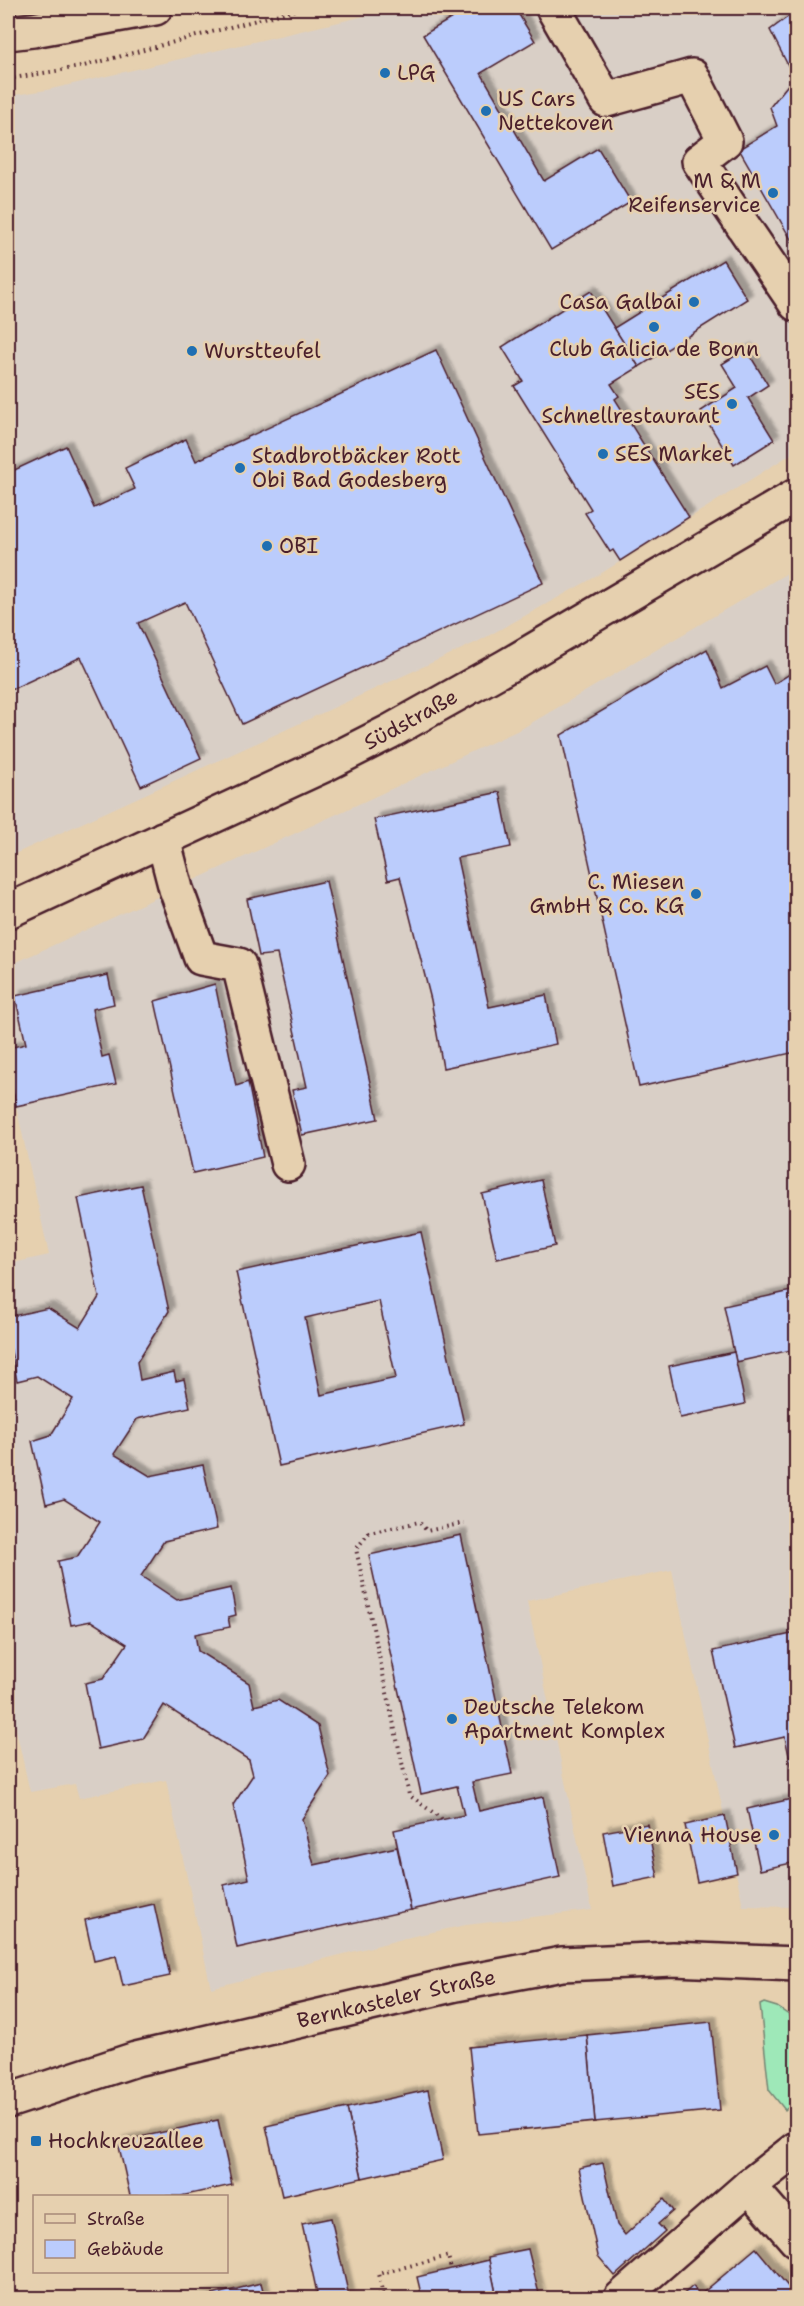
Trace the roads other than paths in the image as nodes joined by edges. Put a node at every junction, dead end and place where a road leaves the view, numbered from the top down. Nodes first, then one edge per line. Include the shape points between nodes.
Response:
1 (155, 8) edge
2 (553, 8) edge
3 (8, 33) edge
4 (796, 304) edge
5 (796, 496) edge
6 (163, 839) junction
7 (8, 911) edge
8 (288, 1164) dead end
9 (765, 1962) junction
10 (796, 1964) edge
11 (796, 1980) edge
12 (8, 2101) edge
13 (796, 2149) edge
14 (749, 2186) junction
15 (796, 2240) edge
16 (621, 2298) edge

1 - 3 street
2 - 4 street via 606,100 692,76 725,141 699,161
5 - 6 street, Südstraße via 389,732
6 - 7 street, Südstraße
6 - 8 street via 201,958 239,965
9 - 10 street, Bernkasteler Straße
9 - 11 street
9 - 12 street, Bernkasteler Straße via 673,1959 562,1964 456,1984 136,2059
13 - 14 street
14 - 15 street
14 - 16 street

